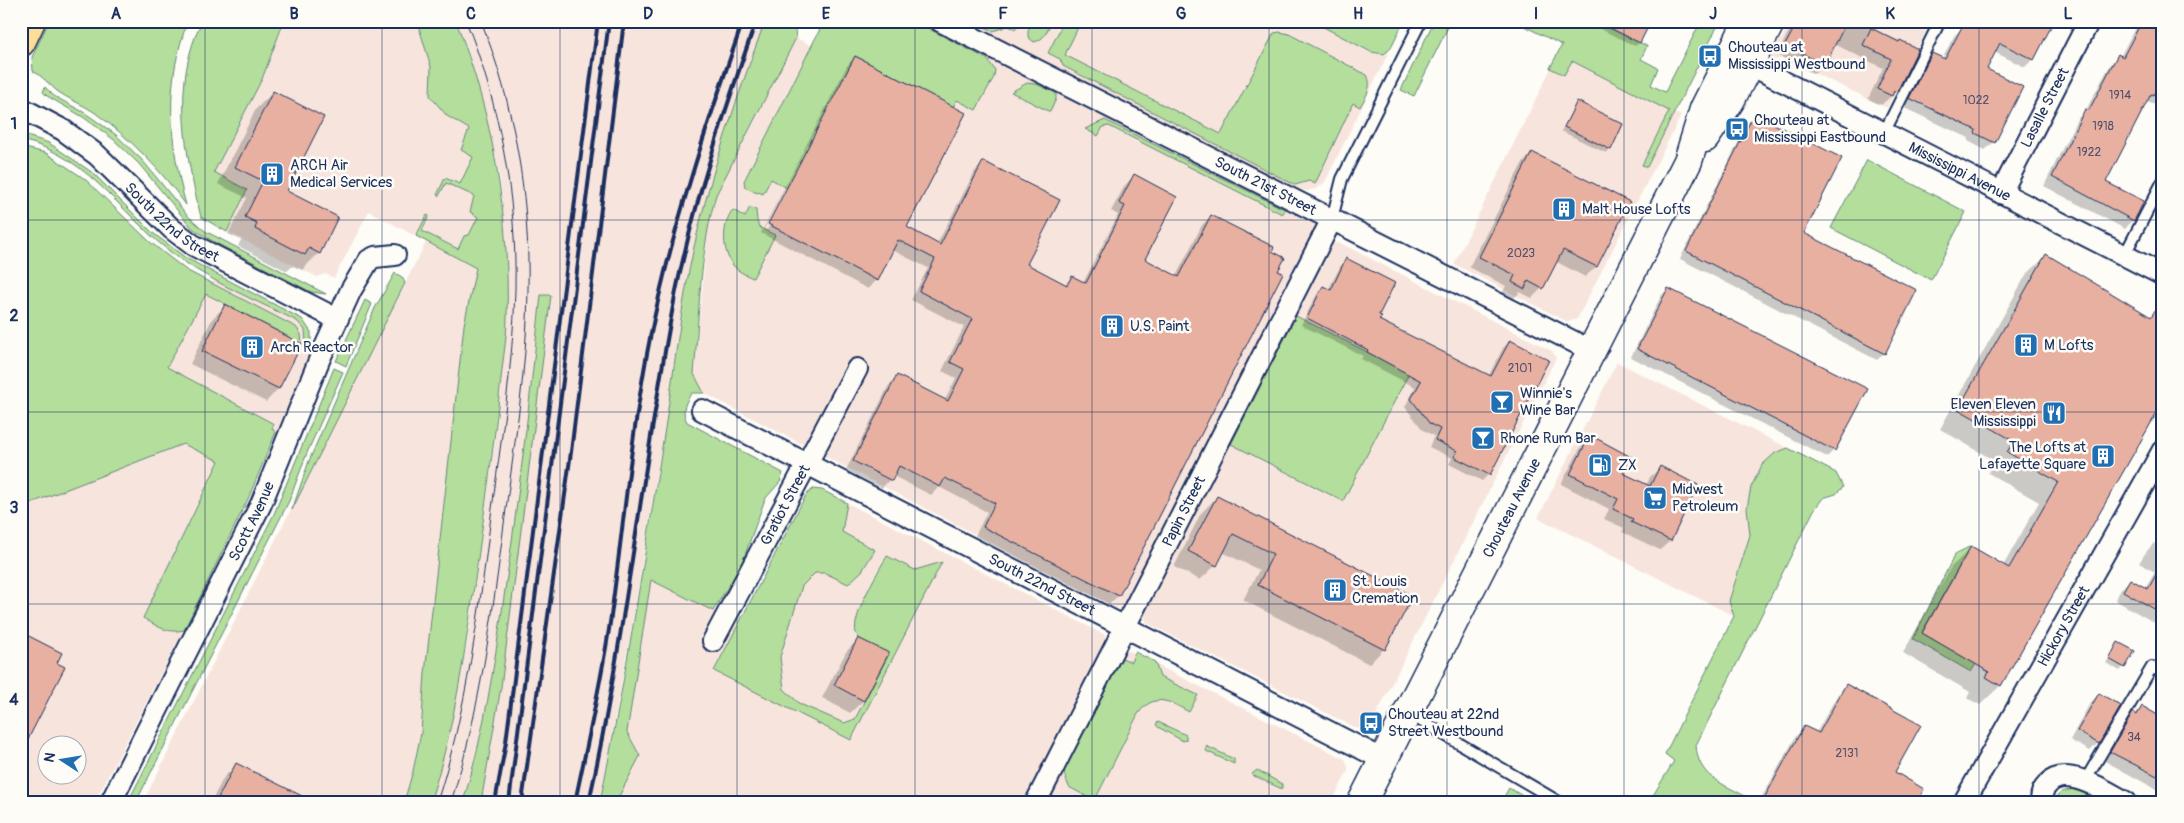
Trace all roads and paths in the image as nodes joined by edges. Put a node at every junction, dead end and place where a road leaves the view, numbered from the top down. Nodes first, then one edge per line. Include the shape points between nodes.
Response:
1 (31, 21) edge
2 (940, 21) edge
3 (1421, 21) edge
4 (1748, 21) edge
5 (1771, 21) edge
6 (1940, 21) edge
7 (2089, 21) edge
8 (21, 42) edge
9 (1740, 59) junction
10 (21, 108) edge
11 (1884, 133) junction
12 (2163, 181) edge
13 (2001, 193) junction
14 (1332, 219) junction
15 (395, 255) dead end
16 (2124, 256) junction
17 (2163, 276) edge
18 (337, 319) junction
19 (1592, 351) junction
20 (857, 369) dead end
21 (702, 410) dead end
22 (2163, 450) edge
23 (807, 464) junction
24 (1124, 627) junction
25 (713, 641) dead end
26 (2163, 673) edge
27 (1407, 714) junction
28 (1384, 760) junction
29 (2085, 781) junction
30 (111, 802) edge
31 (1036, 802) edge
32 (1362, 802) edge
33 (1559, 802) edge
34 (1964, 802) edge
35 (2042, 802) edge
36 (2126, 802) edge

1 - 8 highway
2 - 14 street, South 21st Street
3 - 14 lane via 1342,179
4 - 9 main road, Chouteau Avenue
5 - 9 main road, Chouteau Avenue
6 - 11 lane
7 - 13 street, Lasalle Street
9 - 11 street, Mississippi Avenue
9 - 19 main road, Chouteau Avenue via 1704,109 1688,161
10 - 18 street, South 22nd Street via 63,130 97,155 172,229 194,246
11 - 13 street, Mississippi Avenue
12 - 16 lane
13 - 16 street, Mississippi Avenue
14 - 19 street, South 21st Street
14 - 24 street, Papin Street
15 - 18 street, Scott Avenue via 369,260
16 - 17 street, Mississippi Avenue
18 - 30 street, Scott Avenue via 261,504
19 - 27 main road, Chouteau Avenue
20 - 23 street, Gratiot Street
21 - 23 street, South 22nd Street
22 - 34 street, Hickory Street
23 - 24 street, South 22nd Street
23 - 25 street, Gratiot Street
24 - 28 street, South 22nd Street
24 - 31 street, Papin Street
26 - 29 lane via 2152,666
27 - 28 main road, Chouteau Avenue
27 - 33 lane
28 - 32 main road, Chouteau Avenue
29 - 35 street via 2060,777 2051,781 2044,788
29 - 36 street

